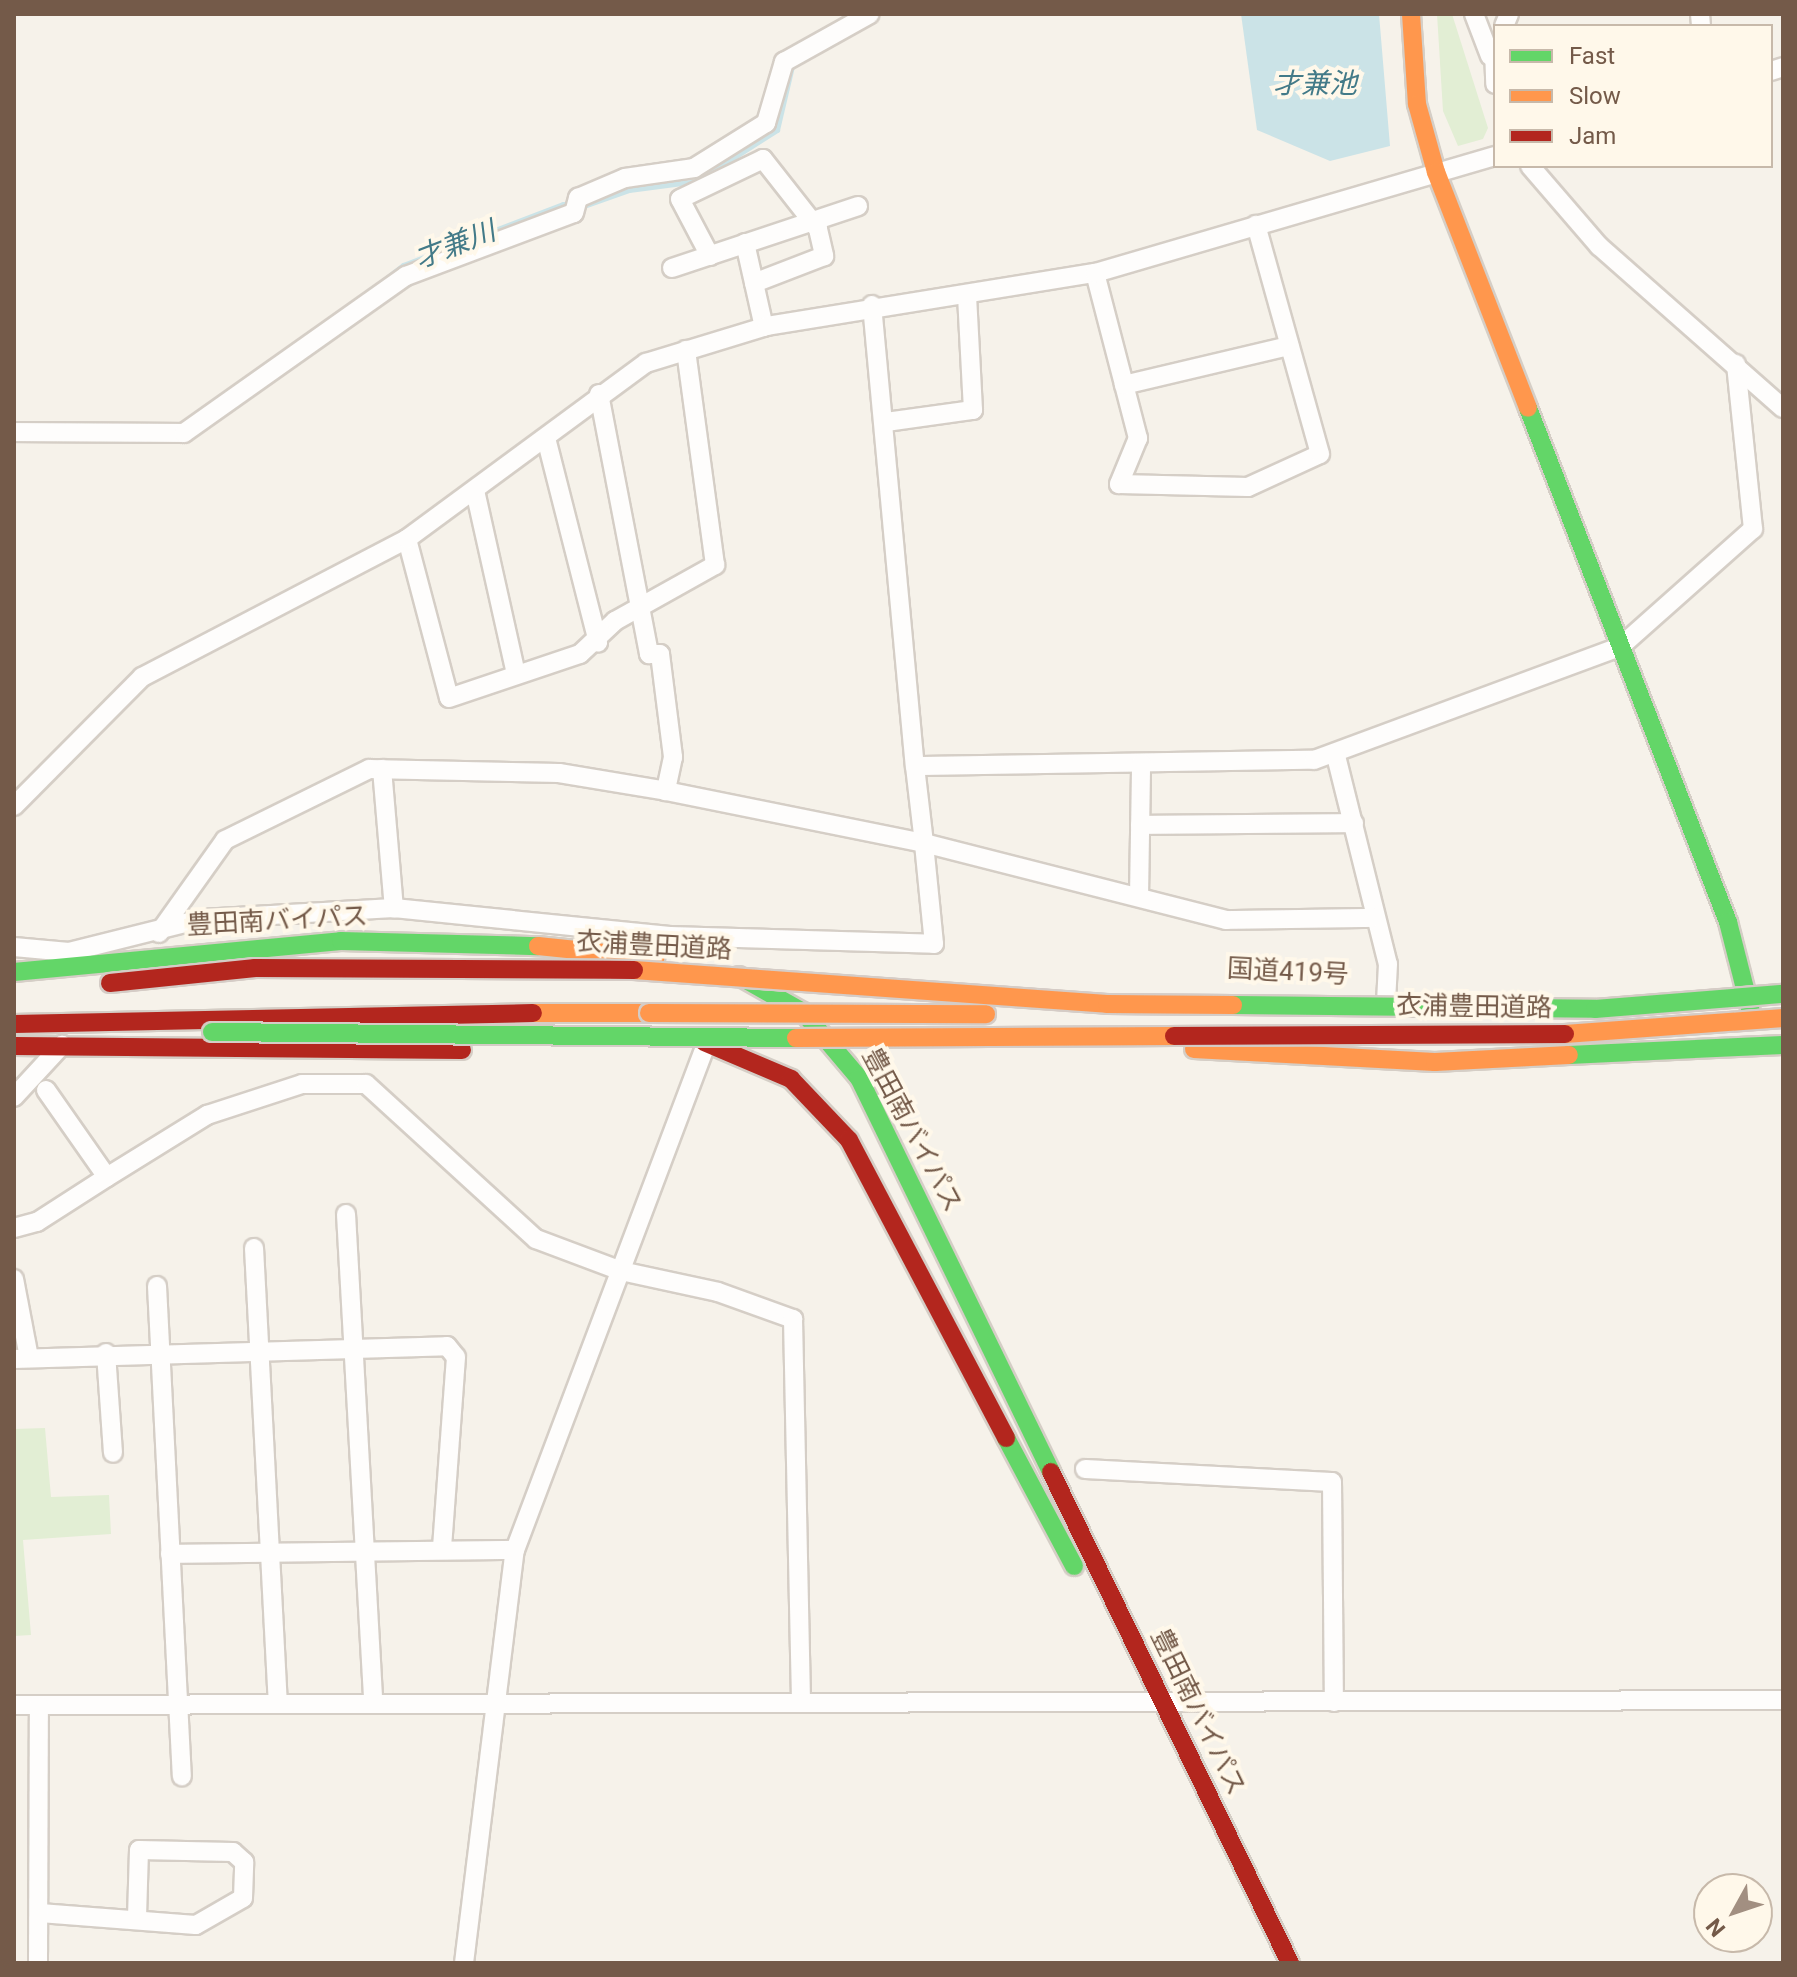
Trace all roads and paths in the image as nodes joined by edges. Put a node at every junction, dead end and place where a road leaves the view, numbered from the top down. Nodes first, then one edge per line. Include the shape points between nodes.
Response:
1 (870, 14) edge
2 (1411, 14) edge
3 (1474, 14) edge
4 (1493, 51) edge
5 (1493, 157) edge
6 (1532, 168) edge
7 (1436, 172) junction
8 (680, 184) junction
9 (858, 206) dead end
10 (812, 221) junction
11 (1256, 225) junction
12 (745, 243) junction
13 (710, 256) junction
14 (672, 268) dead end
15 (1095, 273) junction
16 (754, 283) junction
17 (967, 295) junction
18 (872, 305) junction
19 (764, 327) junction
20 (1289, 346) junction
21 (686, 350) junction
22 (1736, 364) junction
23 (1124, 385) junction
24 (599, 394) junction
25 (1783, 408) edge
26 (886, 422) junction
27 (14, 432) edge
28 (546, 438) junction
29 (476, 495) junction
30 (407, 539) junction
31 (640, 607) junction
32 (598, 642) junction
33 (1620, 647) junction
34 (516, 674) junction
35 (1336, 756) junction
36 (1141, 763) junction
37 (915, 766) junction
38 (382, 769) junction
39 (666, 791) junction
40 (14, 806) edge
41 (1354, 823) junction
42 (1140, 825) junction
43 (924, 843) junction
44 (1139, 897) junction
45 (394, 908) junction
46 (1373, 918) junction
47 (159, 933) junction
48 (14, 947) edge
49 (14, 972) edge
50 (14, 991) edge
51 (1783, 992) edge
52 (1751, 993) junction
53 (1386, 1002) junction
54 (1292, 1006) junction
55 (803, 1012) junction
56 (1783, 1019) edge
57 (1751, 1022) junction
58 (14, 1024) edge
59 (1165, 1033) junction
60 (14, 1036) edge
61 (707, 1042) junction
62 (893, 1042) junction
63 (62, 1045) junction
64 (1783, 1045) edge
65 (14, 1046) edge
66 (1551, 1060) junction
67 (848, 1061) junction
68 (778, 1071) junction
69 (46, 1090) dead end
70 (14, 1097) edge
71 (878, 1112) junction
72 (107, 1177) junction
73 (346, 1214) dead end
74 (14, 1228) edge
75 (254, 1248) dead end
76 (621, 1271) junction
77 (14, 1279) edge
78 (157, 1286) dead end
79 (258, 1346) junction
80 (354, 1349) junction
81 (160, 1351) junction
82 (106, 1353) junction
83 (22, 1358) edge
84 (113, 1453) dead end
85 (1085, 1469) dead end
86 (442, 1549) junction
87 (366, 1550) junction
88 (515, 1550) junction
89 (269, 1552) junction
90 (170, 1554) junction
91 (373, 1700) junction
92 (1783, 1700) edge
93 (278, 1702) junction
94 (801, 1702) junction
95 (1334, 1702) junction
96 (176, 1703) junction
97 (498, 1703) junction
98 (1157, 1703) junction
99 (14, 1705) edge
100 (39, 1705) junction
101 (182, 1776) dead end
102 (40, 1913) junction
103 (137, 1916) junction
104 (38, 1963) edge
105 (464, 1963) edge
106 (1279, 1963) edge
107 (1290, 1963) edge

1 - 8 street via 796,55 766,123
2 - 7 main road via 1417,104
3 - 4 street
5 - 7 street
6 - 22 street via 1579,226
7 - 11 street
7 - 33 main road
8 - 10 street via 763,159
8 - 13 street
8 - 27 street via 625,178 576,207 406,276 184,433
9 - 10 street
10 - 12 street
10 - 16 street via 824,256
11 - 15 street
11 - 20 street
12 - 13 street
12 - 16 street
13 - 14 street
15 - 17 street
15 - 23 street
16 - 19 street
17 - 18 street
17 - 26 street via 973,410
18 - 19 street
18 - 26 street
19 - 21 street
20 - 23 street
20 - 23 street via 1320,454 1248,487 1119,484 1138,438
21 - 24 street via 646,363
21 - 31 street via 715,565
22 - 25 street
22 - 33 street via 1753,529
24 - 28 street
24 - 31 street
26 - 37 street
28 - 29 street
28 - 32 street
29 - 30 street
29 - 34 street
30 - 34 street via 449,698
30 - 40 street via 142,677
31 - 32 street
31 - 39 street via 649,654 660,654 673,757
32 - 34 street
33 - 35 street
33 - 52 main road
35 - 36 street
35 - 41 street
36 - 37 street
36 - 42 street
37 - 43 street
38 - 39 street via 559,773
38 - 45 street
38 - 47 street via 225,840
39 - 43 street
41 - 42 street
41 - 46 street
42 - 44 street
43 - 44 street
43 - 45 street via 934,944 670,936
44 - 46 street via 1226,920
45 - 47 street via 201,919
46 - 53 street via 1388,964
47 - 48 street via 69,952
49 - 55 main road, 豊田南バイパス via 246,945 541,946 719,969
50 - 54 main road, 衣浦豊田道路, bridge via 255,968 548,968 1066,1002
51 - 52 main road, 国道419号
51 - 54 main road, 衣浦豊田道路, bridge via 1595,1009
52 - 53 main road, 国道419号
52 - 57 main road
53 - 55 main road, 国道419号 via 973,984 938,989 858,1026
54 - 58 main road, 衣浦豊田道路, bridge via 1155,1013 293,1013
55 - 67 main road, 豊田南バイパス
56 - 57 main road
56 - 59 main road, 衣浦豊田道路, bridge via 1561,1034
57 - 66 main road via 1616,1035
59 - 60 main road, 衣浦豊田道路, bridge via 635,1039 212,1032
59 - 60 main road, 衣浦豊田道路, bridge via 485,1021
61 - 63 main road, 豊田南バイパス via 376,1053
61 - 68 main road, 豊田南バイパス
61 - 76 street
62 - 66 main road via 1071,1039 1388,1062
62 - 67 main road
62 - 71 main road via 870,1074
63 - 65 main road, 豊田南バイパス
63 - 70 street
64 - 66 main road
67 - 68 main road via 823,1072
67 - 71 main road, 豊田南バイパス
68 - 98 main road, 豊田南バイパス via 819,1105 864,1165
69 - 72 street
71 - 98 main road, 豊田南バイパス
72 - 74 street via 37,1222
72 - 76 street via 207,1115 302,1084 342,1079 366,1084 536,1239
73 - 80 street
75 - 79 street
76 - 88 street
76 - 94 street via 718,1292 793,1319
77 - 83 street
78 - 81 street
79 - 80 street
79 - 81 street
79 - 89 street
80 - 86 street via 447,1346 456,1357
80 - 87 street
81 - 82 street
81 - 90 street
82 - 83 street
82 - 84 street
85 - 95 street via 1332,1482
86 - 87 street
86 - 88 street
87 - 89 street
87 - 91 street
88 - 97 street
89 - 90 street
89 - 93 street
90 - 96 street
91 - 93 street
91 - 97 street
92 - 95 street
93 - 96 street
94 - 97 street
94 - 98 street
95 - 98 street
96 - 100 street
96 - 101 street
97 - 105 street
98 - 106 main road, 豊田南バイパス
98 - 107 main road, 豊田南バイパス
99 - 100 street
100 - 102 street
102 - 103 street
102 - 104 street
103 - 103 street via 196,1925 218,1916 243,1898 244,1862 233,1852 139,1850

